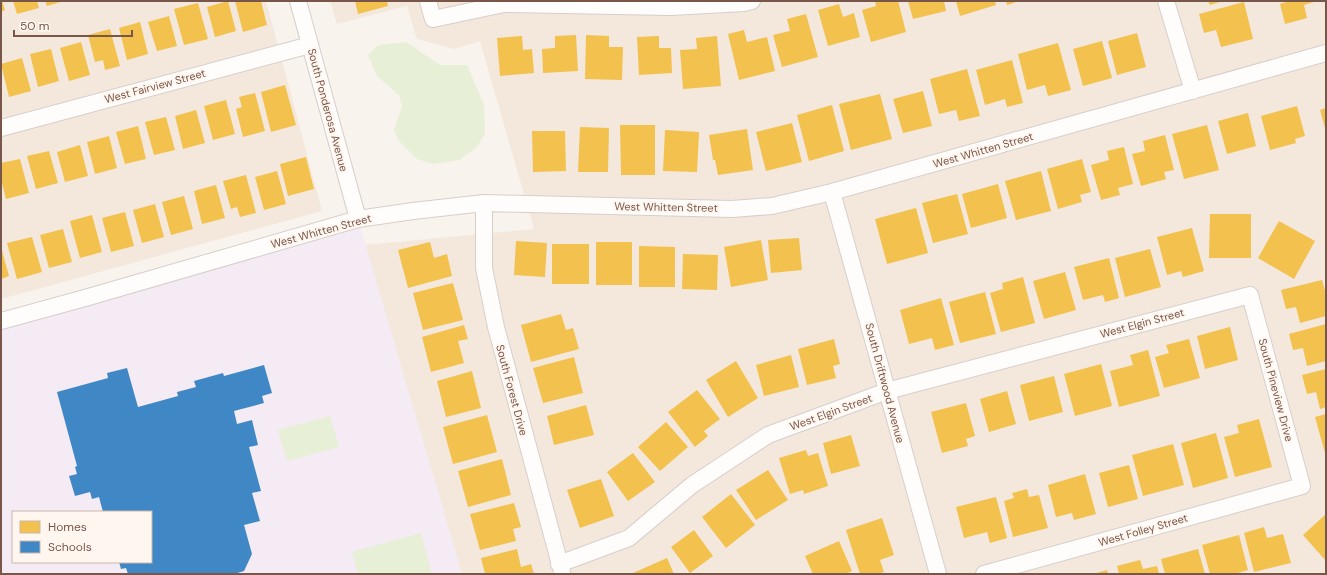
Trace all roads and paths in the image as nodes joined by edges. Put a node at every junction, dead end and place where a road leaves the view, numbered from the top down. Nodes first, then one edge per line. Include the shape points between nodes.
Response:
1 (298, 1) edge
2 (428, 1) edge
3 (752, 1) edge
4 (1166, 1) edge
5 (310, 45) junction
6 (1326, 53) edge
7 (1193, 91) junction
8 (1, 128) edge
9 (832, 192) junction
10 (484, 203) junction
11 (358, 219) junction
12 (1250, 295) joint
13 (1, 321) edge
14 (887, 391) junction
15 (1302, 486) joint
16 (560, 569) edge
17 (938, 574) edge
18 (984, 574) edge

1 - 5 street, South Ponderosa Avenue
2 - 3 street via 433,19 504,4 671,6
4 - 7 street
5 - 8 street, West Fairview Street
5 - 11 street, South Ponderosa Avenue
6 - 7 street, West Whitten Street
7 - 9 street, West Whitten Street
9 - 10 street, West Whitten Street via 772,206 732,209
9 - 14 street, South Driftwood Avenue
10 - 11 street, West Whitten Street
10 - 16 street, South Forest Drive via 484,268 496,327
11 - 13 street, West Whitten Street
12 - 14 street, West Elgin Street
12 - 15 street, South Pineview Drive
14 - 16 street, West Elgin Street via 768,435 692,485 629,538
14 - 17 street, South Driftwood Avenue
15 - 18 street, West Folley Street

